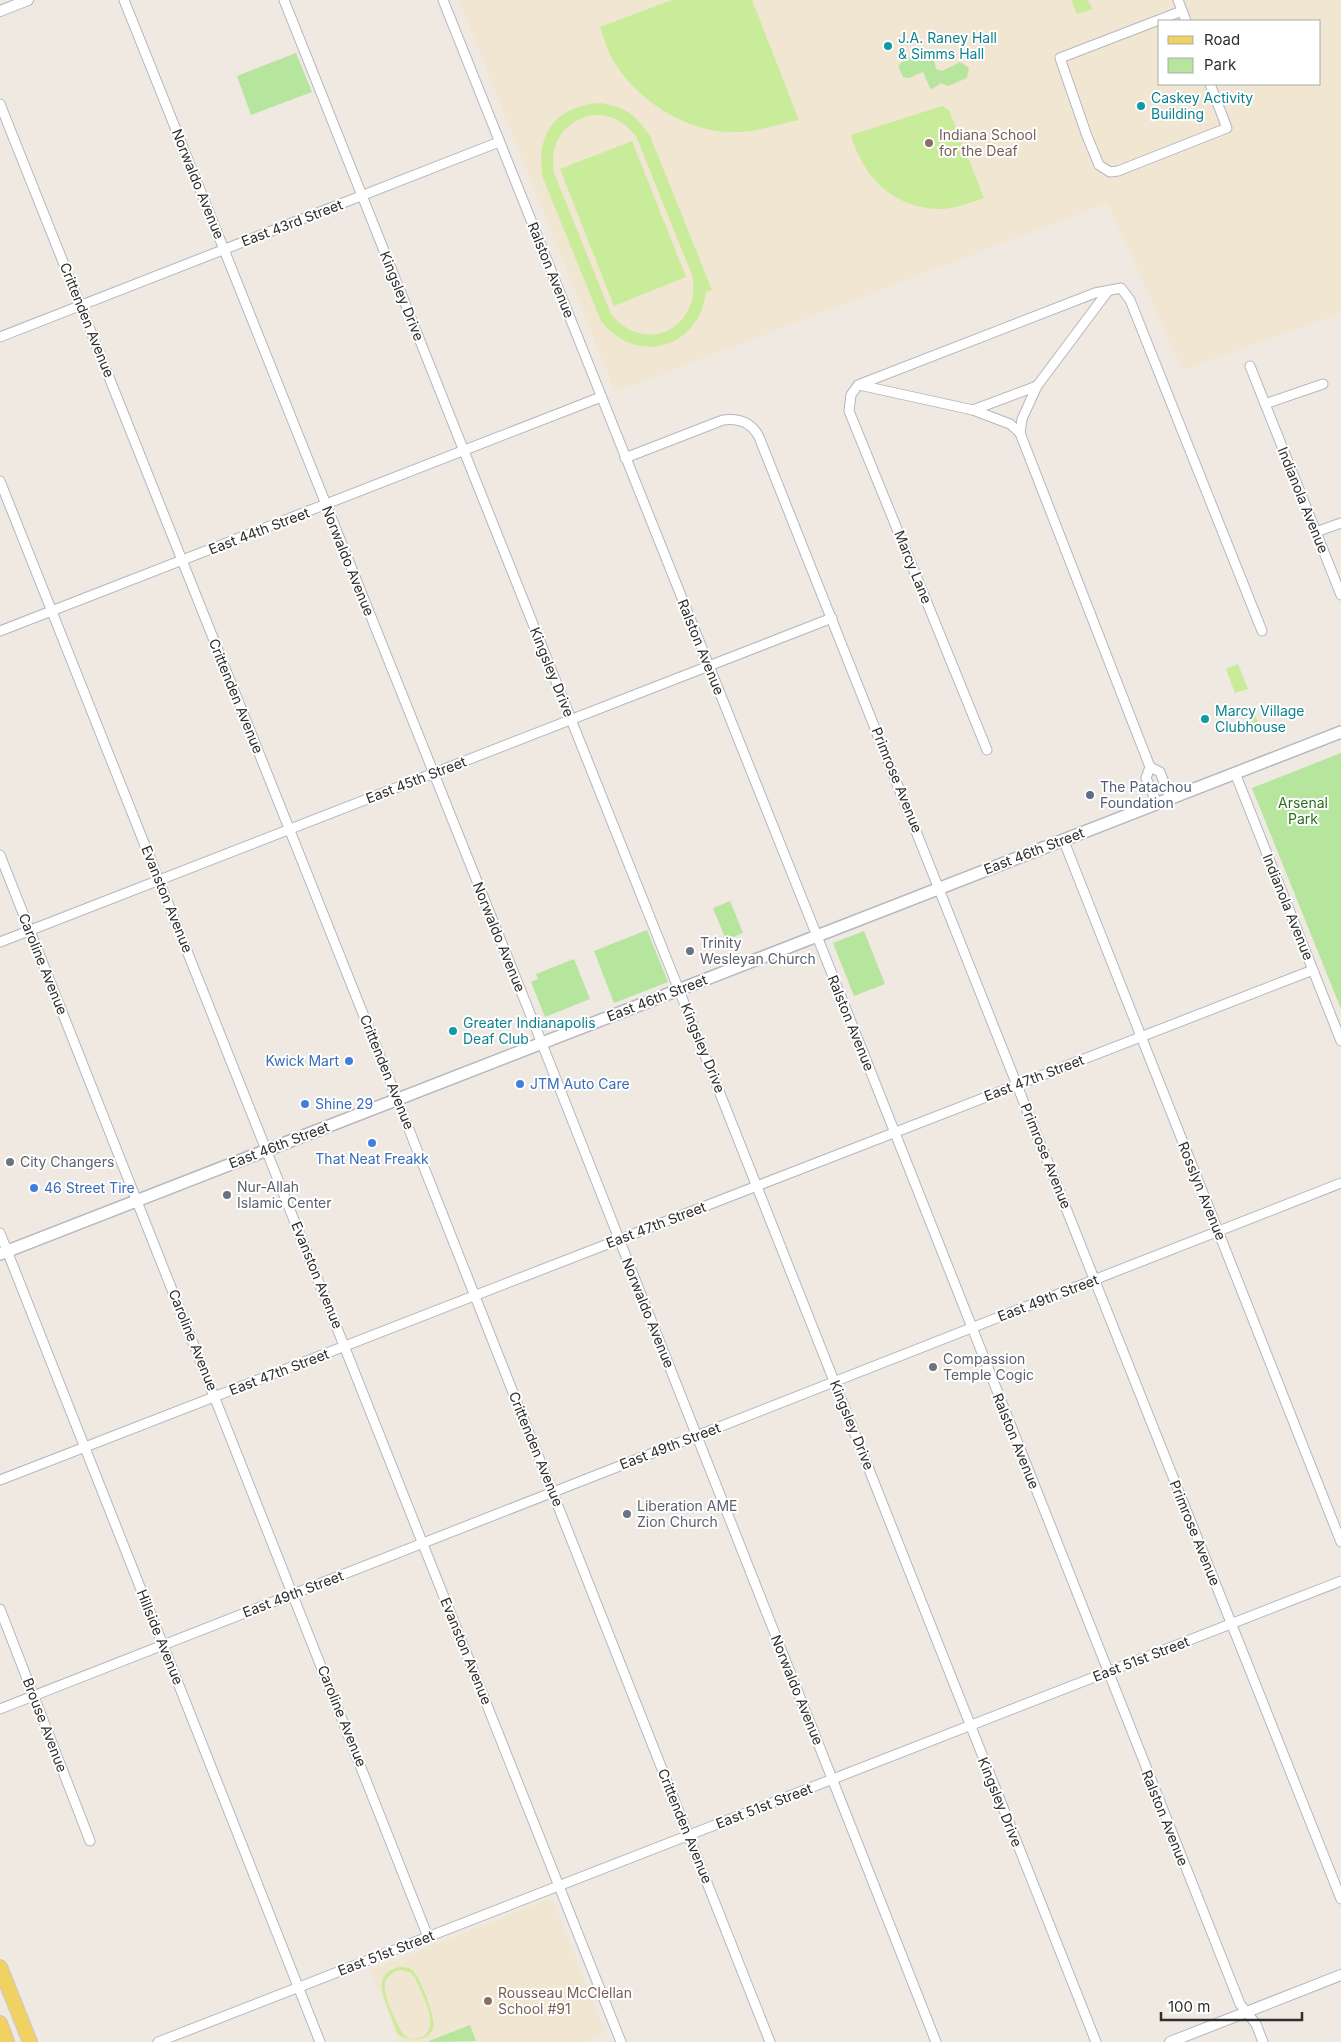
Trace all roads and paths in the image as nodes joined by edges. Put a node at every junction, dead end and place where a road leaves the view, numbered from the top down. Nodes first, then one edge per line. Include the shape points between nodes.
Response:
1 (28, 0) edge
2 (124, 0) edge
3 (284, 0) edge
4 (443, 0) edge
5 (1178, 0) edge
6 (0, 11) edge
7 (1182, 11) junction
8 (1158, 20) edge
9 (1159, 20) edge
10 (1186, 20) edge
11 (1210, 85) edge
12 (0, 104) edge
13 (500, 142) junction
14 (362, 196) junction
15 (224, 249) junction
16 (1108, 291) junction
17 (81, 305) junction
18 (0, 337) edge
19 (1250, 366) dead end
20 (1323, 384) dead end
21 (858, 385) junction
22 (1037, 386) junction
23 (601, 398) junction
24 (1265, 404) junction
25 (973, 410) junction
26 (1020, 433) junction
27 (464, 451) junction
28 (625, 458) junction
29 (0, 483) edge
30 (326, 504) junction
31 (1341, 523) edge
32 (1316, 532) junction
33 (182, 560) junction
34 (1341, 595) edge
35 (52, 611) junction
36 (832, 618) junction
37 (0, 631) edge
38 (1262, 631) dead end
39 (708, 666) junction
40 (571, 720) junction
41 (1341, 732) edge
42 (987, 750) dead end
43 (1150, 767) junction
44 (433, 773) junction
45 (1235, 773) junction
46 (1170, 798) junction
47 (1157, 803) junction
48 (289, 829) junction
49 (1063, 839) junction
50 (0, 855) edge
51 (159, 880) junction
52 (940, 888) junction
53 (30, 932) junction
54 (817, 936) junction
55 (0, 942) edge
56 (1313, 970) junction
57 (679, 989) junction
58 (1141, 1036) junction
59 (1341, 1041) edge
60 (541, 1043) junction
61 (1018, 1084) junction
62 (398, 1099) junction
63 (894, 1132) junction
64 (267, 1150) junction
65 (1341, 1183) edge
66 (757, 1186) junction
67 (137, 1200) junction
68 (1218, 1231) junction
69 (0, 1233) edge
70 (619, 1240) junction
71 (4, 1252) edge
72 (1095, 1279) junction
73 (475, 1295) junction
74 (972, 1328) junction
75 (345, 1346) junction
76 (834, 1381) junction
77 (215, 1396) junction
78 (696, 1436) junction
79 (85, 1447) junction
80 (0, 1480) edge
81 (553, 1492) junction
82 (1341, 1542) edge
83 (423, 1543) junction
84 (1341, 1581) edge
85 (293, 1594) junction
86 (0, 1608) edge
87 (1231, 1624) junction
88 (163, 1645) junction
89 (1108, 1672) junction
90 (33, 1696) junction
91 (0, 1709) edge
92 (970, 1726) junction
93 (832, 1780) junction
94 (688, 1835) junction
95 (90, 1840) dead end
96 (559, 1886) junction
97 (1341, 1899) edge
98 (428, 1937) junction
99 (0, 1967) edge
100 (1341, 1975) edge
101 (298, 1988) junction
102 (1246, 2013) junction
103 (0, 2023) edge
104 (8, 2042) edge
105 (30, 2042) edge
106 (158, 2042) edge
107 (320, 2042) edge
108 (621, 2042) edge
109 (770, 2042) edge
110 (936, 2042) edge
111 (1096, 2042) edge
112 (1170, 2042) edge
113 (1263, 2042) edge

1 - 6 street
2 - 15 street, Norwaldo Avenue
3 - 14 street, Kingsley Drive
4 - 13 street, Ralston Avenue
5 - 7 street
7 - 9 street
7 - 10 street
8 - 11 street via 1060,58 1099,165 1110,172 1118,171 1227,128
12 - 17 street, Crittenden Avenue
13 - 14 street, East 43rd Street
13 - 23 street, Ralston Avenue
14 - 15 street, East 43rd Street
14 - 27 street, Kingsley Drive
15 - 17 street, East 43rd Street
15 - 30 street, Norwaldo Avenue
16 - 21 street via 1095,293
16 - 22 street
16 - 38 street via 1121,288 1130,300
17 - 18 street, East 43rd Street
17 - 33 street, Crittenden Avenue
19 - 24 street, Indianola Avenue
20 - 24 street
21 - 25 street
21 - 42 street, Marcy Lane via 851,395 849,411
22 - 25 street
22 - 26 street via 1022,419
23 - 27 street, East 44th Street
23 - 28 street, Ralston Avenue
24 - 32 street, Indianola Avenue
25 - 26 street via 1010,424
26 - 43 street
27 - 30 street, East 44th Street
27 - 40 street, Kingsley Drive
28 - 36 street, Primrose Avenue via 723,420 742,421 752,427 759,437
28 - 39 street, Ralston Avenue
29 - 35 street, Evanston Avenue
30 - 33 street, East 44th Street
30 - 44 street, Norwaldo Avenue
31 - 32 street
32 - 34 street, Indianola Avenue
33 - 35 street, East 44th Street
33 - 48 street, Crittenden Avenue
35 - 37 street, East 44th Street
35 - 51 street, Evanston Avenue
36 - 39 street, East 45th Street
36 - 52 street, Primrose Avenue
39 - 40 street, East 45th Street
39 - 54 street, Ralston Avenue
40 - 44 street, East 45th Street
40 - 57 street, Kingsley Drive
41 - 45 main road, East 46th Street
43 - 46 street via 1160,772
43 - 47 street via 1146,778
44 - 48 street, East 45th Street
44 - 60 street, Norwaldo Avenue
45 - 46 main road, East 46th Street
45 - 56 street, Indianola Avenue
46 - 47 main road, East 46th Street
47 - 49 main road, East 46th Street
48 - 51 street, East 45th Street
48 - 62 street, Crittenden Avenue
49 - 52 main road, East 46th Street
49 - 58 street, Rosslyn Avenue
50 - 53 street, Caroline Avenue
51 - 53 street, East 45th Street
51 - 64 street, Evanston Avenue
52 - 54 main road, East 46th Street
52 - 61 street, Primrose Avenue
53 - 55 street, East 45th Street
53 - 67 street, Caroline Avenue
54 - 57 main road, East 46th Street
54 - 63 street, Ralston Avenue
56 - 58 street, East 47th Street
56 - 59 street, Indianola Avenue
57 - 60 main road, East 46th Street
57 - 66 street, Kingsley Drive
58 - 61 street, East 47th Street
58 - 68 street, Rosslyn Avenue
60 - 62 main road, East 46th Street
60 - 70 street, Norwaldo Avenue
61 - 63 street, East 47th Street
61 - 72 street, Primrose Avenue
62 - 64 main road, East 46th Street
62 - 73 street, Crittenden Avenue
63 - 66 street, East 47th Street
63 - 74 street, Ralston Avenue
64 - 67 main road, East 46th Street
64 - 75 street, Evanston Avenue
65 - 68 street, East 49th Street
66 - 70 street, East 47th Street
66 - 76 street, Kingsley Drive
67 - 71 main road, East 46th Street
67 - 77 street, Caroline Avenue
68 - 72 street, East 49th Street
68 - 82 street, Rosslyn Avenue
69 - 71 street, Hillside Avenue
70 - 73 street, East 47th Street
70 - 78 street, Norwaldo Avenue
71 - 79 street, Hillside Avenue
72 - 74 street, East 49th Street
72 - 87 street, Primrose Avenue
73 - 75 street, East 47th Street
73 - 81 street, Crittenden Avenue
74 - 76 street, East 49th Street
74 - 89 street, Ralston Avenue
75 - 77 street, East 47th Street
75 - 83 street, Evanston Avenue
76 - 78 street, East 49th Street
76 - 92 street, Kingsley Drive
77 - 79 street, East 47th Street
77 - 85 street, Caroline Avenue
78 - 81 street, East 49th Street
78 - 93 street, Norwaldo Avenue
79 - 80 street, East 47th Street
79 - 88 street, Hillside Avenue
81 - 83 street, East 49th Street
81 - 94 street, Crittenden Avenue
83 - 85 street, East 49th Street
83 - 96 street, Evanston Avenue
84 - 87 street, East 51st Street
85 - 88 street, East 49th Street
85 - 98 street, Caroline Avenue
86 - 90 street, Brouse Avenue
87 - 89 street, East 51st Street
87 - 97 street, Primrose Avenue
88 - 90 street, East 49th Street
88 - 101 street, Hillside Avenue
89 - 92 street, East 51st Street
89 - 102 street, Ralston Avenue
90 - 91 street, East 49th Street
90 - 95 street, Brouse Avenue
92 - 93 street, East 51st Street
92 - 111 street, Kingsley Drive
93 - 94 street, East 51st Street
93 - 110 street, Norwaldo Avenue
94 - 96 street, East 51st Street
94 - 109 street, Crittenden Avenue
96 - 98 street, East 51st Street
96 - 108 street, Evanston Avenue
98 - 101 street, East 51st Street
99 - 105 main road
100 - 102 street
101 - 106 street, East 51st Street
101 - 107 street, Hillside Avenue
102 - 112 street
102 - 113 street, Ralston Avenue via 1256,2024
103 - 104 main road

